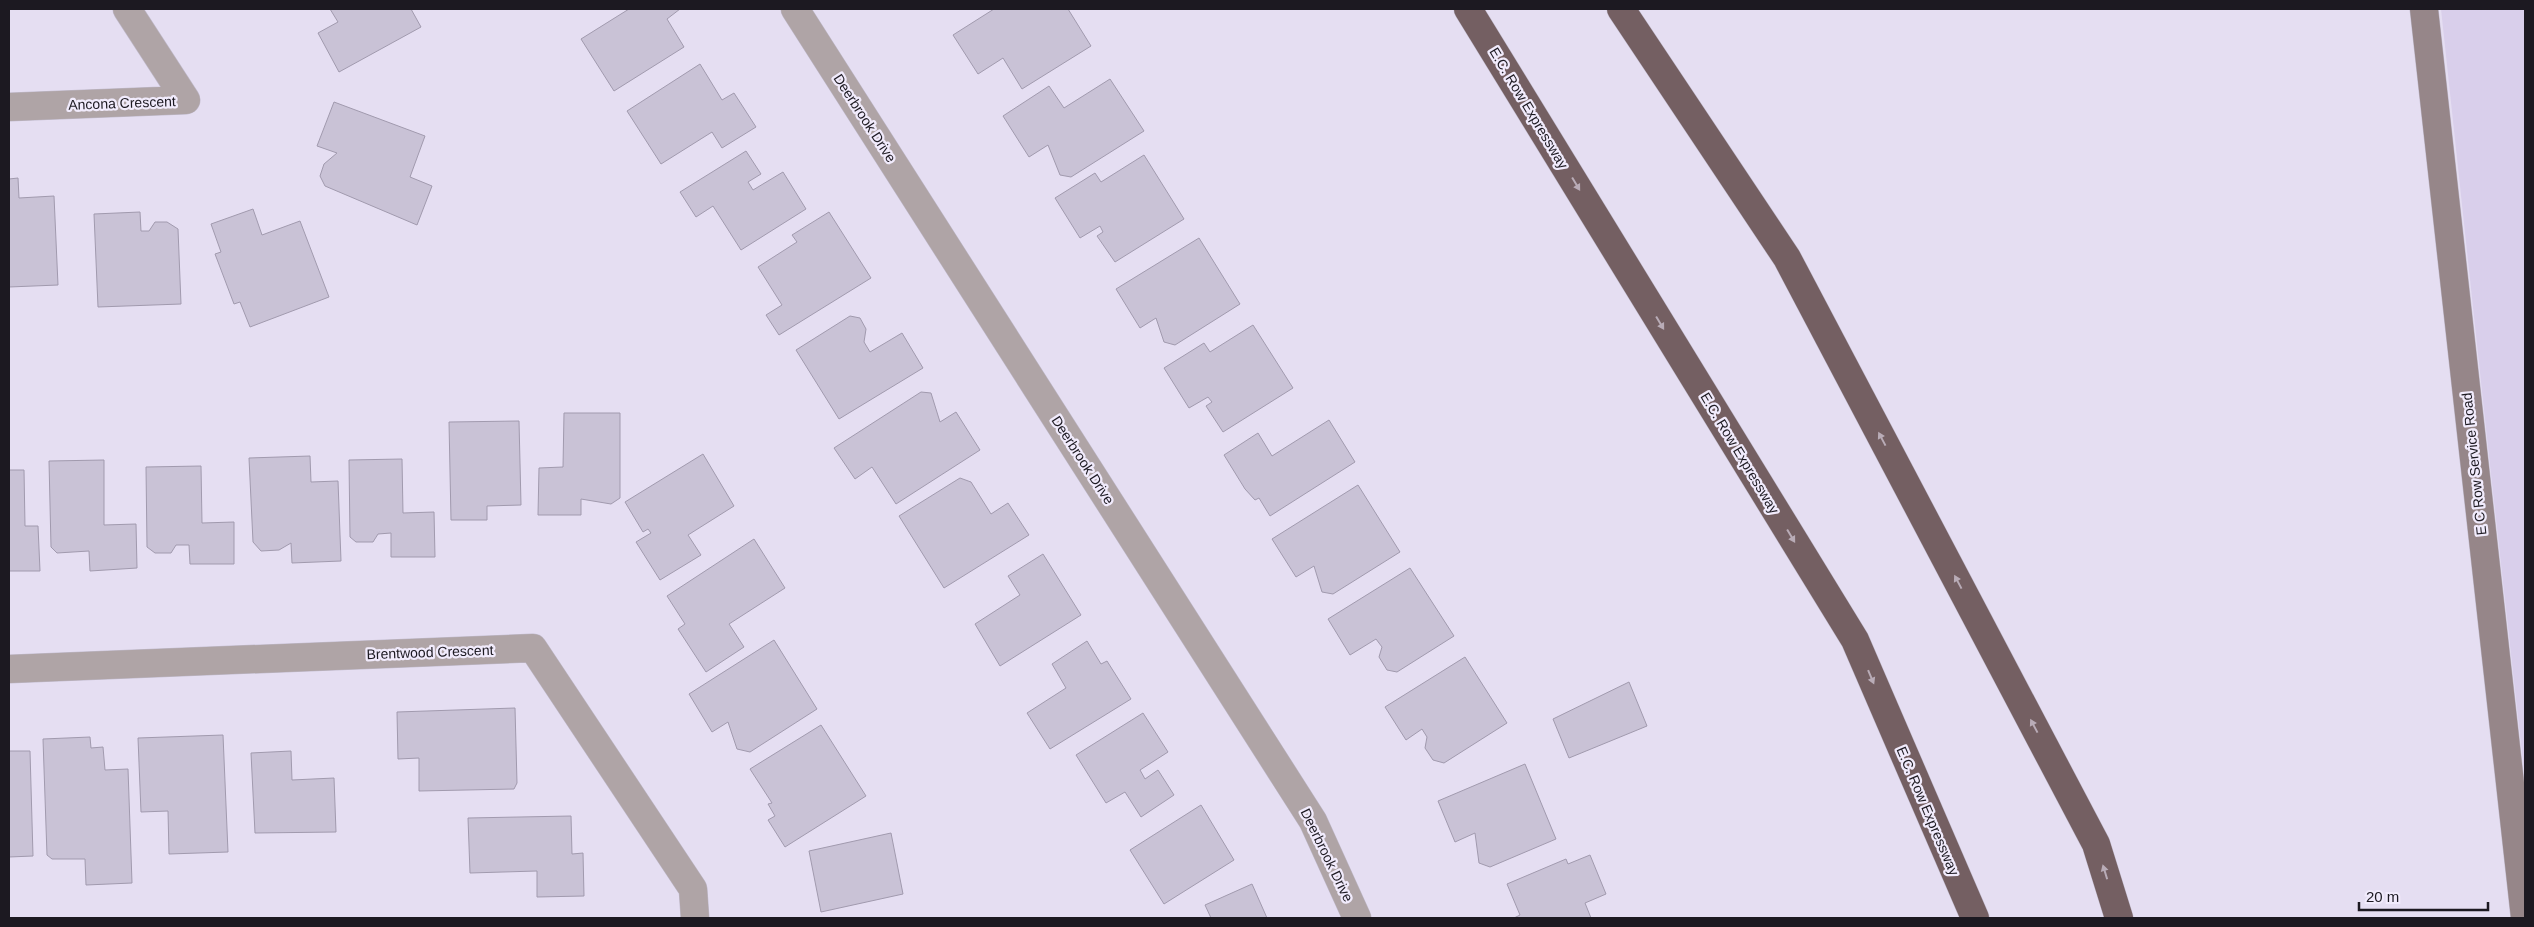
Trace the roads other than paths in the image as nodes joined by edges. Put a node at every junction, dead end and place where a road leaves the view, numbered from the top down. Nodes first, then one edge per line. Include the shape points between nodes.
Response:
1 (127, 9) edge
2 (795, 9) edge
3 (1468, 9) edge
4 (1621, 9) edge
5 (2424, 9) edge
6 (9, 107) edge
7 (9, 669) edge
8 (695, 918) edge
9 (1357, 918) edge
10 (1975, 918) edge
11 (2119, 918) edge
12 (2525, 918) edge

1 - 6 street, Ancona Crescent via 186,100
2 - 9 street, Deerbrook Drive via 1313,821
3 -> 10 highway, E.C. Row Expressway via 1855,640
11 -> 4 highway via 2096,844 1787,258
5 - 12 street, E C Row Service Road
7 - 8 street, Brentwood Crescent via 533,648 693,889

